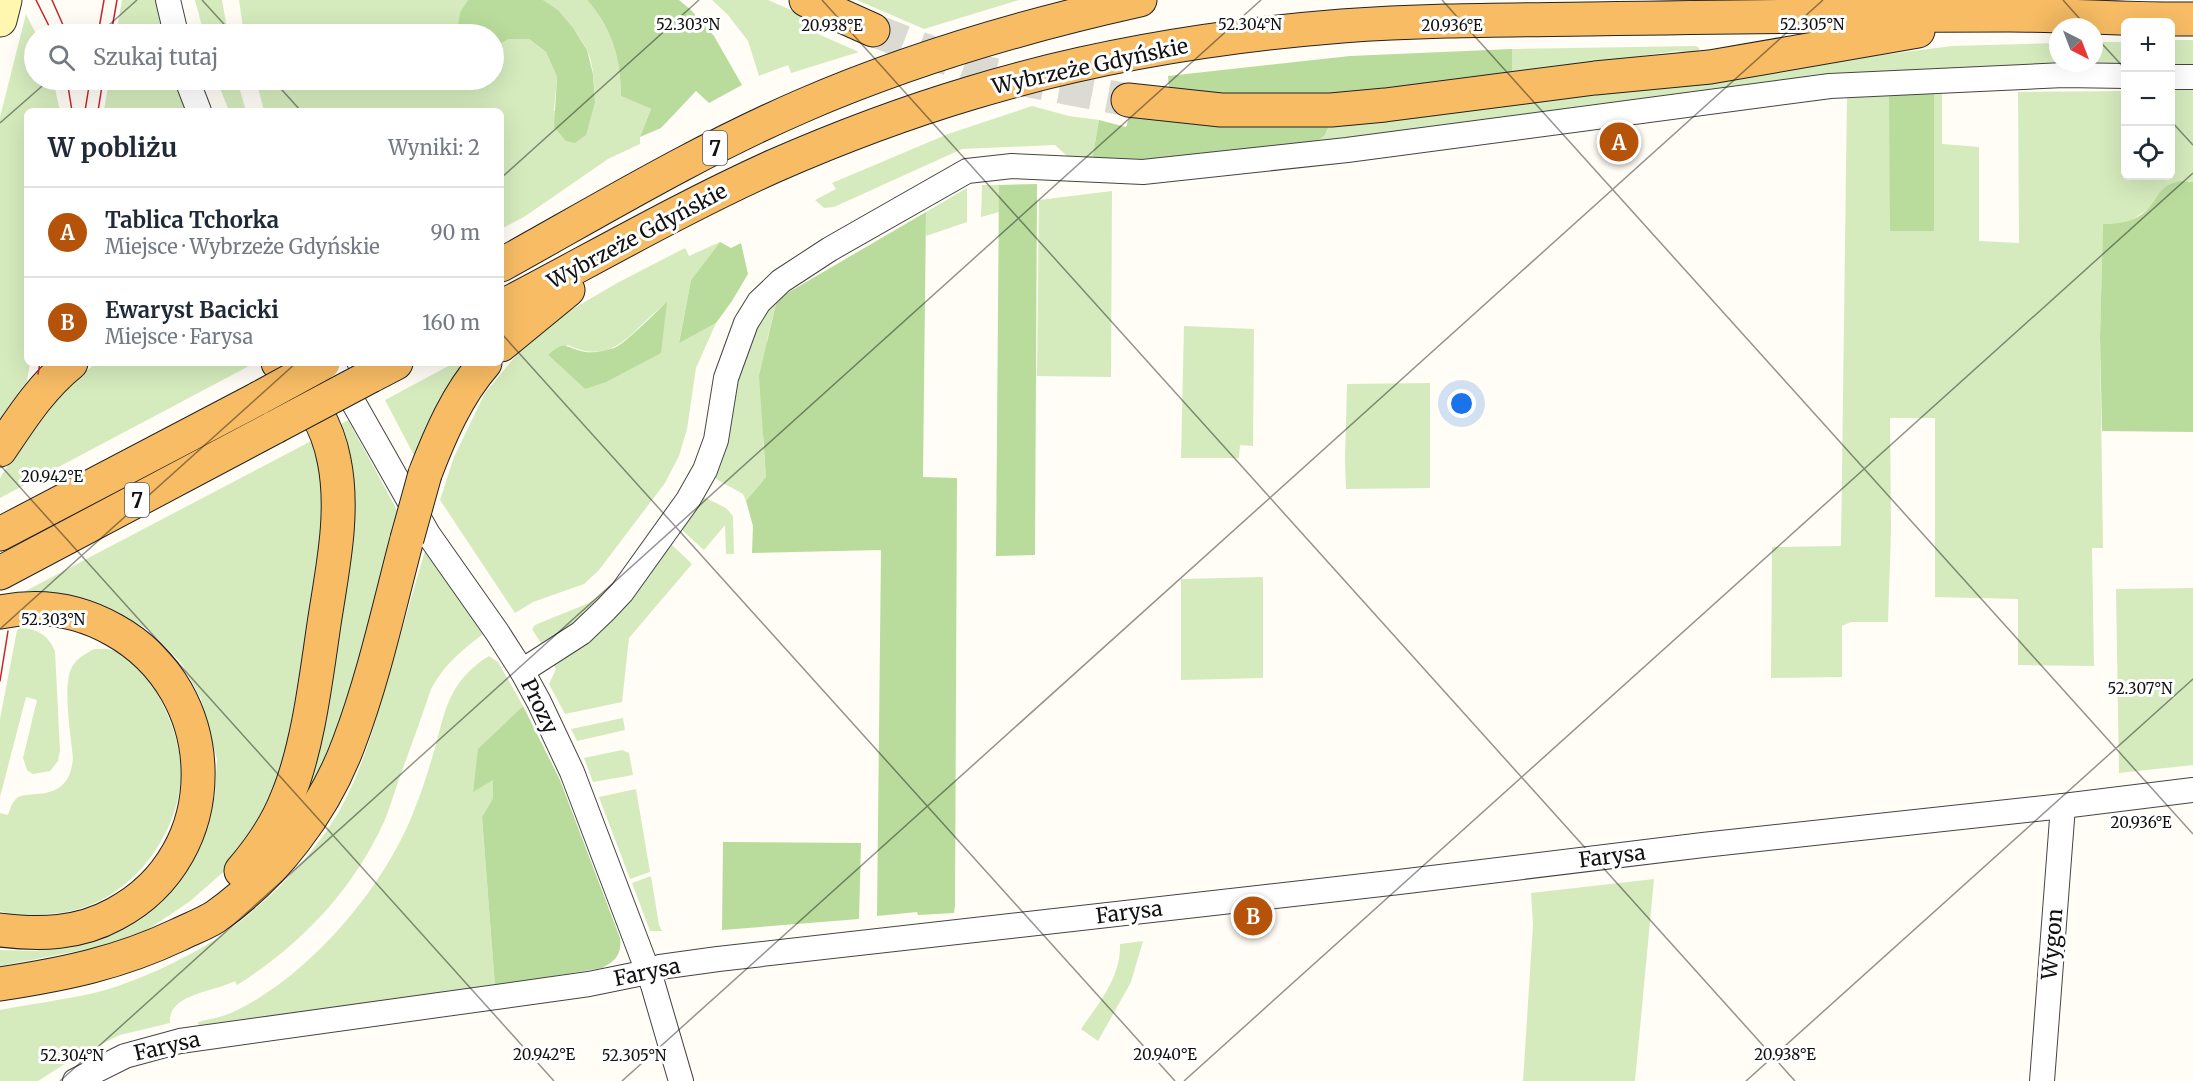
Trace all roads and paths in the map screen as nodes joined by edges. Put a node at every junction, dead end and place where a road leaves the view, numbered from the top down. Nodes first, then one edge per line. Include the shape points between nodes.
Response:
1 (5, 0) edge
2 (168, 0) edge
3 (806, 0) edge
4 (1140, 0) edge
5 (2014, 15) junction
6 (2187, 18) edge
7 (0, 20) edge
8 (174, 24) edge
9 (873, 30) tunnel mouth
10 (2121, 76) edge
11 (2175, 76) edge
12 (2193, 77) edge
13 (191, 90) edge
14 (1128, 100) tunnel mouth
15 (198, 108) edge
16 (644, 232) junction
17 (504, 263) edge
18 (504, 305) edge
19 (504, 342) edge
20 (67, 366) edge
21 (281, 366) edge
22 (318, 366) edge
23 (334, 366) edge
24 (483, 366) edge
25 (383, 370) edge
26 (0, 450) edge
27 (0, 534) edge
28 (0, 573) edge
29 (0, 612) edge
30 (522, 671) junction
31 (2193, 790) edge
32 (2063, 806) junction
33 (0, 930) edge
34 (165, 941) junction
35 (648, 972) junction
36 (0, 984) edge
37 (75, 1081) edge
38 (681, 1081) edge
39 (2042, 1081) edge

1 - 7 main road
2 - 8 street
3 - 9 highway
4 - 17 highway, Wybrzeże Gdyńskie / 7 via 966,46 802,106 694,159
5 - 6 highway, 7
5 - 14 highway via 1710,66 1385,105 1260,111
5 - 16 highway, Wybrzeże Gdyńskie / 7 via 1423,22 1296,30 1193,43 1045,73 911,113 775,166
10 - 30 street via 1830,86 1347,150 1143,172 1012,166 967,171 831,249 781,281 759,302 746,323 726,378 716,440 688,500 605,610 581,633
11 - 12 street
13 - 15 street
16 - 18 highway, Wybrzeże Gdyńskie / 7
16 - 19 highway
20 - 26 highway via 33,403
21 - 34 highway via 300,387 322,423 337,475 334,555 314,687 296,773 266,837 205,911
22 - 27 highway, 7, bridge
23 - 30 street, Prozy via 428,534
24 - 34 highway, bridge via 458,401 425,474 368,687 348,745 321,799 305,826 249,890 213,918
25 - 28 highway, 7, bridge
29 - 33 highway via 58,609 102,623 136,645 154,660 182,698 191,721 200,770 193,815 182,844 163,874 136,901 88,926 64,932
30 - 35 street, Prozy via 572,772
31 - 32 street, Farysa
32 - 35 street, Farysa via 798,950 660,967
32 - 39 street, Wygon
34 - 36 highway via 112,962
35 - 37 street, Farysa via 450,1005 180,1041 125,1056
35 - 38 street, Prozy

